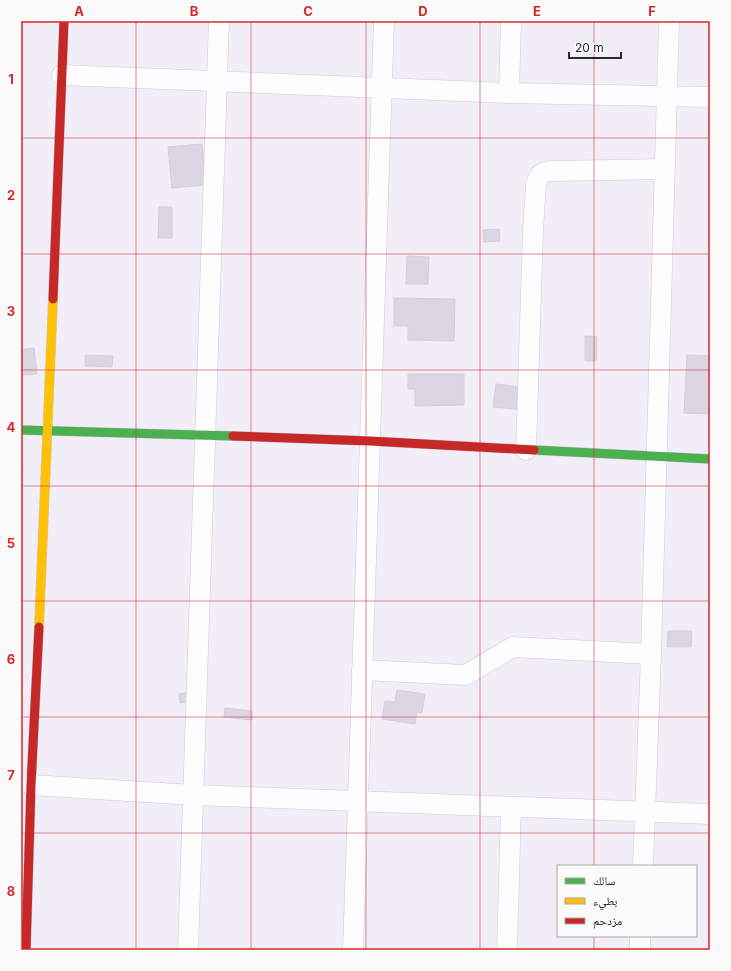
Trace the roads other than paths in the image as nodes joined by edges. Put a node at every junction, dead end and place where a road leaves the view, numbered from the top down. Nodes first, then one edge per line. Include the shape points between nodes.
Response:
1 (64, 21) edge
2 (219, 21) edge
3 (384, 21) edge
4 (511, 21) edge
5 (669, 21) edge
6 (62, 75) junction
7 (217, 81) junction
8 (381, 88) junction
9 (509, 93) junction
10 (667, 95) junction
11 (710, 97) edge
12 (665, 168) junction
13 (21, 430) edge
14 (48, 432) junction
15 (205, 435) junction
16 (370, 441) junction
17 (526, 450) junction
18 (657, 457) junction
19 (710, 459) edge
20 (651, 654) junction
21 (362, 670) junction
22 (32, 785) junction
23 (194, 795) junction
24 (358, 802) junction
25 (511, 807) junction
26 (645, 812) junction
27 (710, 814) edge
28 (643, 865) edge
29 (640, 937) edge
30 (26, 950) edge
31 (188, 950) edge
32 (353, 950) edge
33 (507, 950) edge
34 (640, 950) edge

1 - 6 street
2 - 7 street
3 - 8 street
4 - 9 street
5 - 10 street
6 - 7 street
6 - 14 street
7 - 8 street
7 - 15 street
8 - 9 street
8 - 16 street
9 - 10 street
10 - 11 street
10 - 12 street
12 - 17 street via 553,171 540,175 536,183
12 - 18 street
13 - 14 street
14 - 15 street
14 - 22 street
15 - 16 street
15 - 23 street
16 - 17 street
16 - 21 street
17 - 18 street
18 - 19 street
18 - 20 street
20 - 21 street via 513,647 466,675
20 - 26 street
21 - 24 street
22 - 23 street
22 - 30 street
23 - 24 street
23 - 31 street
24 - 25 street
24 - 32 street
25 - 26 street
25 - 33 street
26 - 27 street
26 - 28 street
29 - 34 street

